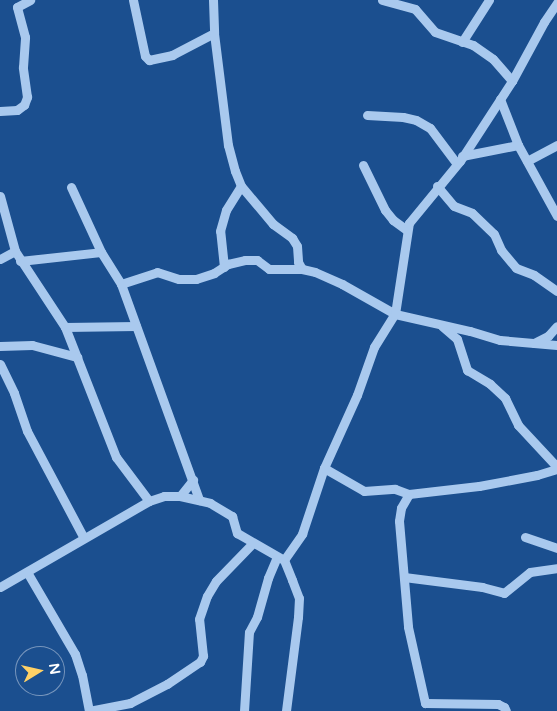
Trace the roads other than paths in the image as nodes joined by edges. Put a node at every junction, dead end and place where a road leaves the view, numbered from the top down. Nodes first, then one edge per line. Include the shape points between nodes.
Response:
1 (30, 0) edge
2 (133, 0) edge
3 (213, 0) edge
4 (382, 0) edge
5 (489, 0) edge
6 (557, 3) edge
7 (214, 34) junction
8 (462, 42) junction
9 (512, 81) junction
10 (500, 100) junction
11 (0, 111) edge
12 (367, 115) dead end
13 (518, 145) junction
14 (557, 145) edge
15 (460, 160) junction
16 (527, 161) junction
17 (363, 166) dead end
18 (241, 186) junction
19 (438, 186) junction
20 (70, 187) dead end
21 (0, 196) edge
22 (557, 216) edge
23 (407, 230) junction
24 (15, 252) junction
25 (101, 252) junction
26 (0, 259) edge
27 (20, 261) junction
28 (224, 267) junction
29 (302, 268) junction
30 (121, 284) junction
31 (557, 291) edge
32 (395, 314) junction
33 (440, 324) junction
34 (136, 326) junction
35 (557, 326) edge
36 (65, 327) junction
37 (534, 343) junction
38 (557, 345) edge
39 (0, 346) edge
40 (77, 357) junction
41 (0, 364) edge
42 (324, 468) junction
43 (557, 468) edge
44 (193, 480) junction
45 (409, 494) junction
46 (180, 496) junction
47 (199, 500) junction
48 (149, 501) junction
49 (525, 537) dead end
50 (84, 538) junction
51 (253, 543) junction
52 (557, 548) edge
53 (281, 558) junction
54 (557, 568) edge
55 (27, 572) junction
56 (404, 577) junction
57 (0, 587) edge
58 (131, 707) edge
59 (244, 711) edge
60 (286, 711) edge
61 (506, 711) edge

1 - 11 street via 17,7 25,37 23,67 27,97 17,110
2 - 7 street via 145,56 149,60 172,55
3 - 7 street
4 - 8 street via 409,6 421,14 435,32
5 - 8 street
6 - 9 street
7 - 18 street via 228,145
8 - 9 street via 493,59
9 - 10 street
10 - 13 street
10 - 15 street
12 - 15 street via 416,120 430,128
13 - 15 street
13 - 16 street
14 - 16 street
15 - 19 street
16 - 22 street
17 - 23 street via 385,210
18 - 28 street via 226,210 220,231
18 - 29 street via 273,224 292,238
19 - 23 street
19 - 31 street via 457,208 472,213 490,230 516,268 534,275
20 - 25 street
21 - 24 street
23 - 32 street
24 - 26 street
24 - 27 street
25 - 27 street
25 - 30 street
27 - 36 street
28 - 29 street via 257,260 269,269
28 - 30 street via 196,279 178,279 157,272
29 - 32 street via 342,284
30 - 34 street
32 - 33 street
32 - 42 street via 374,347 358,395
33 - 37 street via 500,340
33 - 43 street via 457,339 467,370 505,398 518,425
34 - 36 street
34 - 44 street
35 - 37 street via 548,336
36 - 40 street
37 - 38 street
39 - 40 street via 32,346
40 - 48 street via 116,457
41 - 50 street via 27,431
42 - 45 street via 364,491 395,489
42 - 53 street via 302,534
43 - 45 street via 479,486
44 - 46 street
44 - 47 street
45 - 56 street via 401,508 399,521
46 - 47 street
46 - 48 street via 164,496
47 - 51 street via 231,514 238,533
48 - 50 street
49 - 52 street
50 - 55 street
51 - 53 street
51 - 58 street via 216,581 207,596 199,619 203,656 200,662
53 - 59 street via 268,578 257,617 249,632
53 - 60 street via 298,598 295,655
54 - 56 street via 530,572 504,593
55 - 57 street
55 - 58 street via 75,654 89,711
56 - 61 street via 408,627 425,703 498,704

